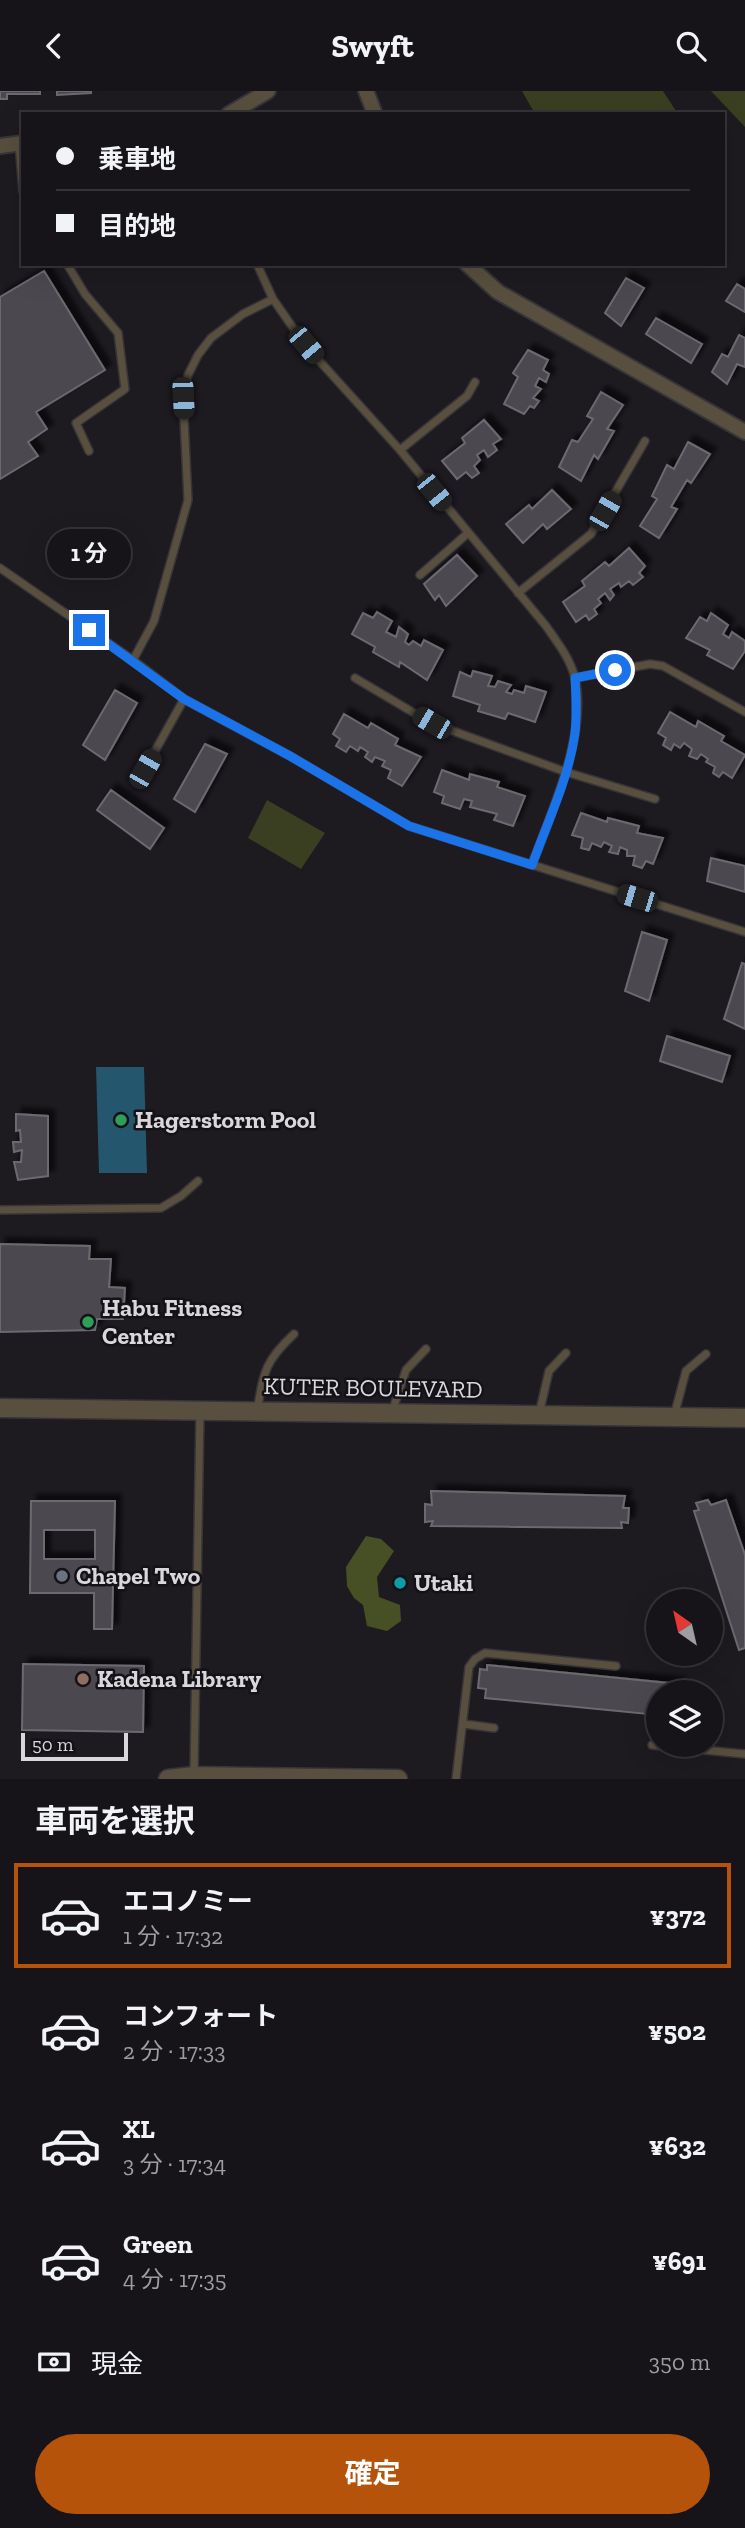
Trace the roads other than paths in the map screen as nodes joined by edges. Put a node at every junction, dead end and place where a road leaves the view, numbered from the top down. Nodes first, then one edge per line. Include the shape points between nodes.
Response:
1 (268, 91) edge
2 (366, 91) edge
3 (232, 112) edge
4 (374, 112) edge
5 (21, 144) edge
6 (0, 146) edge
7 (68, 266) edge
8 (258, 266) edge
9 (469, 266) edge
10 (274, 299) junction
11 (475, 382) dead end
12 (745, 432) edge
13 (645, 441) dead end
14 (400, 450) junction
15 (89, 451) dead end
16 (468, 533) junction
17 (0, 568) edge
18 (420, 575) dead end
19 (518, 593) junction
20 (133, 660) junction
21 (355, 678) dead end
22 (575, 678) junction
23 (184, 699) junction
24 (745, 712) edge
25 (145, 769) dead end
26 (566, 772) junction
27 (655, 799) dead end
28 (532, 865) junction
29 (745, 932) edge
30 (198, 1181) dead end
31 (0, 1210) edge
32 (294, 1335) dead end
33 (426, 1349) dead end
34 (566, 1353) dead end
35 (706, 1354) dead end
36 (0, 1408) edge
37 (200, 1411) junction
38 (257, 1411) junction
39 (392, 1413) junction
40 (539, 1415) junction
41 (674, 1417) junction
42 (745, 1418) edge
43 (615, 1666) dead end
44 (464, 1724) junction
45 (494, 1728) dead end
46 (723, 1752) edge
47 (745, 1754) edge
48 (194, 1776) junction
49 (168, 1779) edge
50 (398, 1779) edge
51 (456, 1779) edge

1 - 3 street
2 - 4 street
5 - 6 street
7 - 15 lane via 118,333 125,389 76,423
8 - 10 lane
9 - 12 street via 498,292
10 - 14 lane via 312,353
10 - 20 lane via 243,314 211,338 188,375 183,398 188,500 154,621
11 - 14 lane via 467,396
13 - 19 lane via 591,534
14 - 16 lane
16 - 18 lane
16 - 19 lane
17 - 20 lane
19 - 22 lane via 565,653
20 - 23 lane
21 - 26 lane via 432,723
22 - 24 lane via 643,665 663,666
22 - 26 lane via 577,708
23 - 25 lane
23 - 28 lane via 409,826
26 - 27 lane
26 - 28 lane
28 - 29 lane
30 - 31 lane via 161,1208
32 - 38 lane via 268,1362
33 - 39 lane via 406,1370
34 - 40 lane via 549,1371
35 - 41 lane via 686,1371
36 - 37 street, KUTER BOULEVARD
37 - 38 street, KUTER BOULEVARD
37 - 48 lane
38 - 39 street, KUTER BOULEVARD
39 - 40 street, KUTER BOULEVARD
40 - 41 street, KUTER BOULEVARD
41 - 42 street, KUTER BOULEVARD
43 - 44 lane via 485,1653 469,1667
44 - 45 lane
44 - 51 lane
46 - 47 lane
48 - 49 street
48 - 50 street

